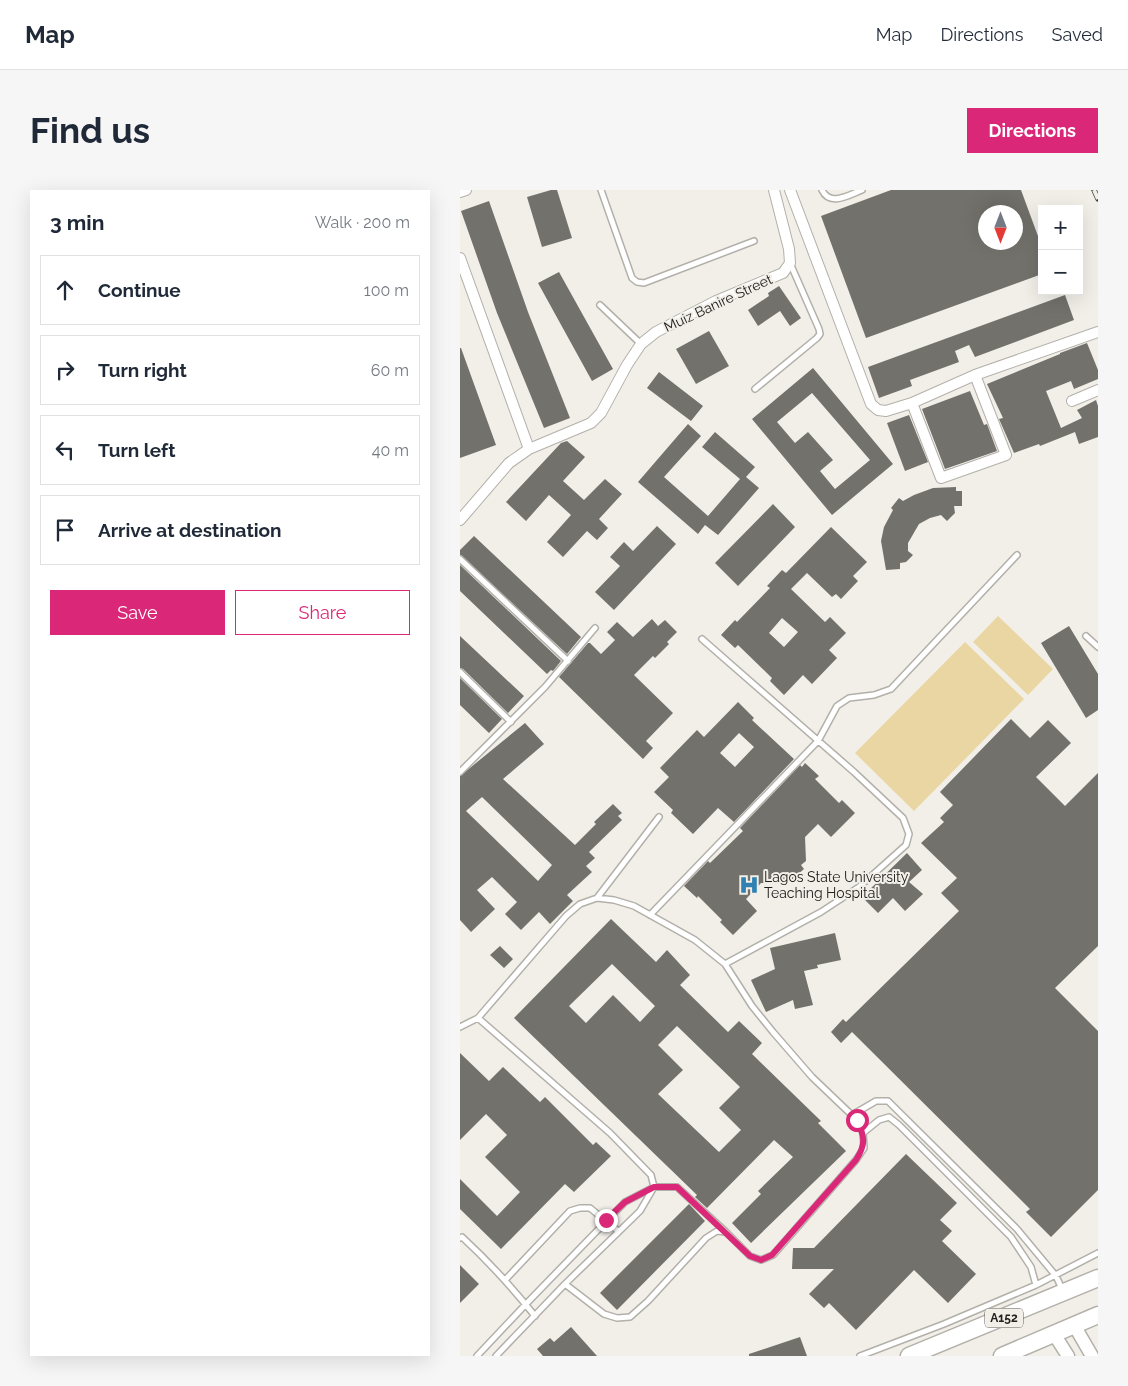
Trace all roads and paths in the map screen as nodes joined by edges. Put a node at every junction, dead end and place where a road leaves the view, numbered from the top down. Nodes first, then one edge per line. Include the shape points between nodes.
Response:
1 (466, 190) edge
2 (601, 190) edge
3 (774, 190) edge
4 (790, 190) edge
5 (822, 190) edge
6 (862, 190) edge
7 (460, 192) edge
8 (754, 241) dead end
9 (460, 258) edge
10 (790, 262) junction
11 (600, 305) dead end
12 (1098, 332) edge
13 (640, 344) junction
14 (975, 374) junction
15 (755, 389) dead end
16 (1098, 390) edge
17 (1072, 401) dead end
18 (912, 403) junction
19 (529, 449) junction
20 (460, 520) edge
21 (1017, 554) dead end
22 (460, 559) edge
23 (595, 628) dead end
24 (1086, 636) dead end
25 (702, 639) dead end
26 (1098, 648) edge
27 (568, 661) junction
28 (460, 672) edge
29 (511, 722) junction
30 (818, 741) junction
31 (460, 772) edge
32 (659, 817) dead end
33 (597, 898) junction
34 (650, 915) junction
35 (725, 964) junction
36 (478, 1018) junction
37 (460, 1027) edge
38 (852, 1115) junction
39 (863, 1133) junction
40 (654, 1187) junction
41 (606, 1220) junction
42 (618, 1231) junction
43 (726, 1232) junction
44 (461, 1237) edge
45 (1098, 1252) edge
46 (1056, 1276) junction
47 (1098, 1278) edge
48 (506, 1279) junction
49 (565, 1284) junction
50 (1036, 1285) junction
51 (1063, 1292) junction
52 (526, 1304) junction
53 (535, 1316) junction
54 (1098, 1316) edge
55 (1074, 1325) junction
56 (1054, 1334) junction
57 (477, 1356) edge
58 (496, 1356) edge
59 (860, 1356) edge
60 (909, 1356) edge
61 (1002, 1356) edge
62 (1068, 1356) edge
63 (1092, 1356) edge

1 - 7 street
2 - 8 lane via 632,278 637,282 644,283
3 - 10 street via 790,249
4 - 18 street via 871,404 886,411
5 - 6 lane via 830,199
9 - 19 street
10 - 13 street, Muiz Banire Street via 783,273 716,301 656,332
10 - 15 lane via 820,334
11 - 13 lane
12 - 14 street
13 - 19 street, Muiz Banire Street via 602,413 591,423
14 - 18 street
14 - 18 street via 1006,455 941,478
16 - 17 street
19 - 20 street, Muiz Banire Street via 508,463
21 - 30 lane via 890,689 849,698 837,706
22 - 27 lane
23 - 27 lane
24 - 26 lane
25 - 30 lane
27 - 29 lane
28 - 29 lane
29 - 31 lane
30 - 34 lane
30 - 35 lane via 903,818 909,834 906,845 859,887 821,912
32 - 33 lane
33 - 34 lane via 634,906
33 - 36 lane via 580,904 566,916
34 - 35 lane via 695,940
35 - 38 lane via 772,1032
36 - 37 lane
36 - 40 lane via 610,1132 651,1175
38 - 39 lane
38 - 46 lane via 876,1101 888,1101 1017,1229
39 - 43 lane via 864,1148 856,1160 772,1255 761,1260 750,1256
39 - 50 lane via 879,1120 889,1117 899,1125 1011,1237 1031,1267
40 - 41 lane via 625,1202
40 - 42 lane via 640,1211
40 - 43 lane via 677,1187
41 - 42 lane
41 - 48 lane via 590,1208 570,1211
41 - 52 lane
42 - 49 lane
43 - 49 lane via 716,1231 706,1238 630,1317 604,1314
44 - 48 lane
45 - 46 lane
46 - 50 lane
46 - 51 lane
47 - 51 main road, A152
48 - 52 lane
49 - 53 lane
50 - 59 lane
51 - 60 main road, A152
52 - 53 lane
52 - 57 lane
53 - 58 lane
54 - 55 main road, A152
55 - 56 main road, A152
55 - 63 street
56 - 61 main road, A152
56 - 62 street

